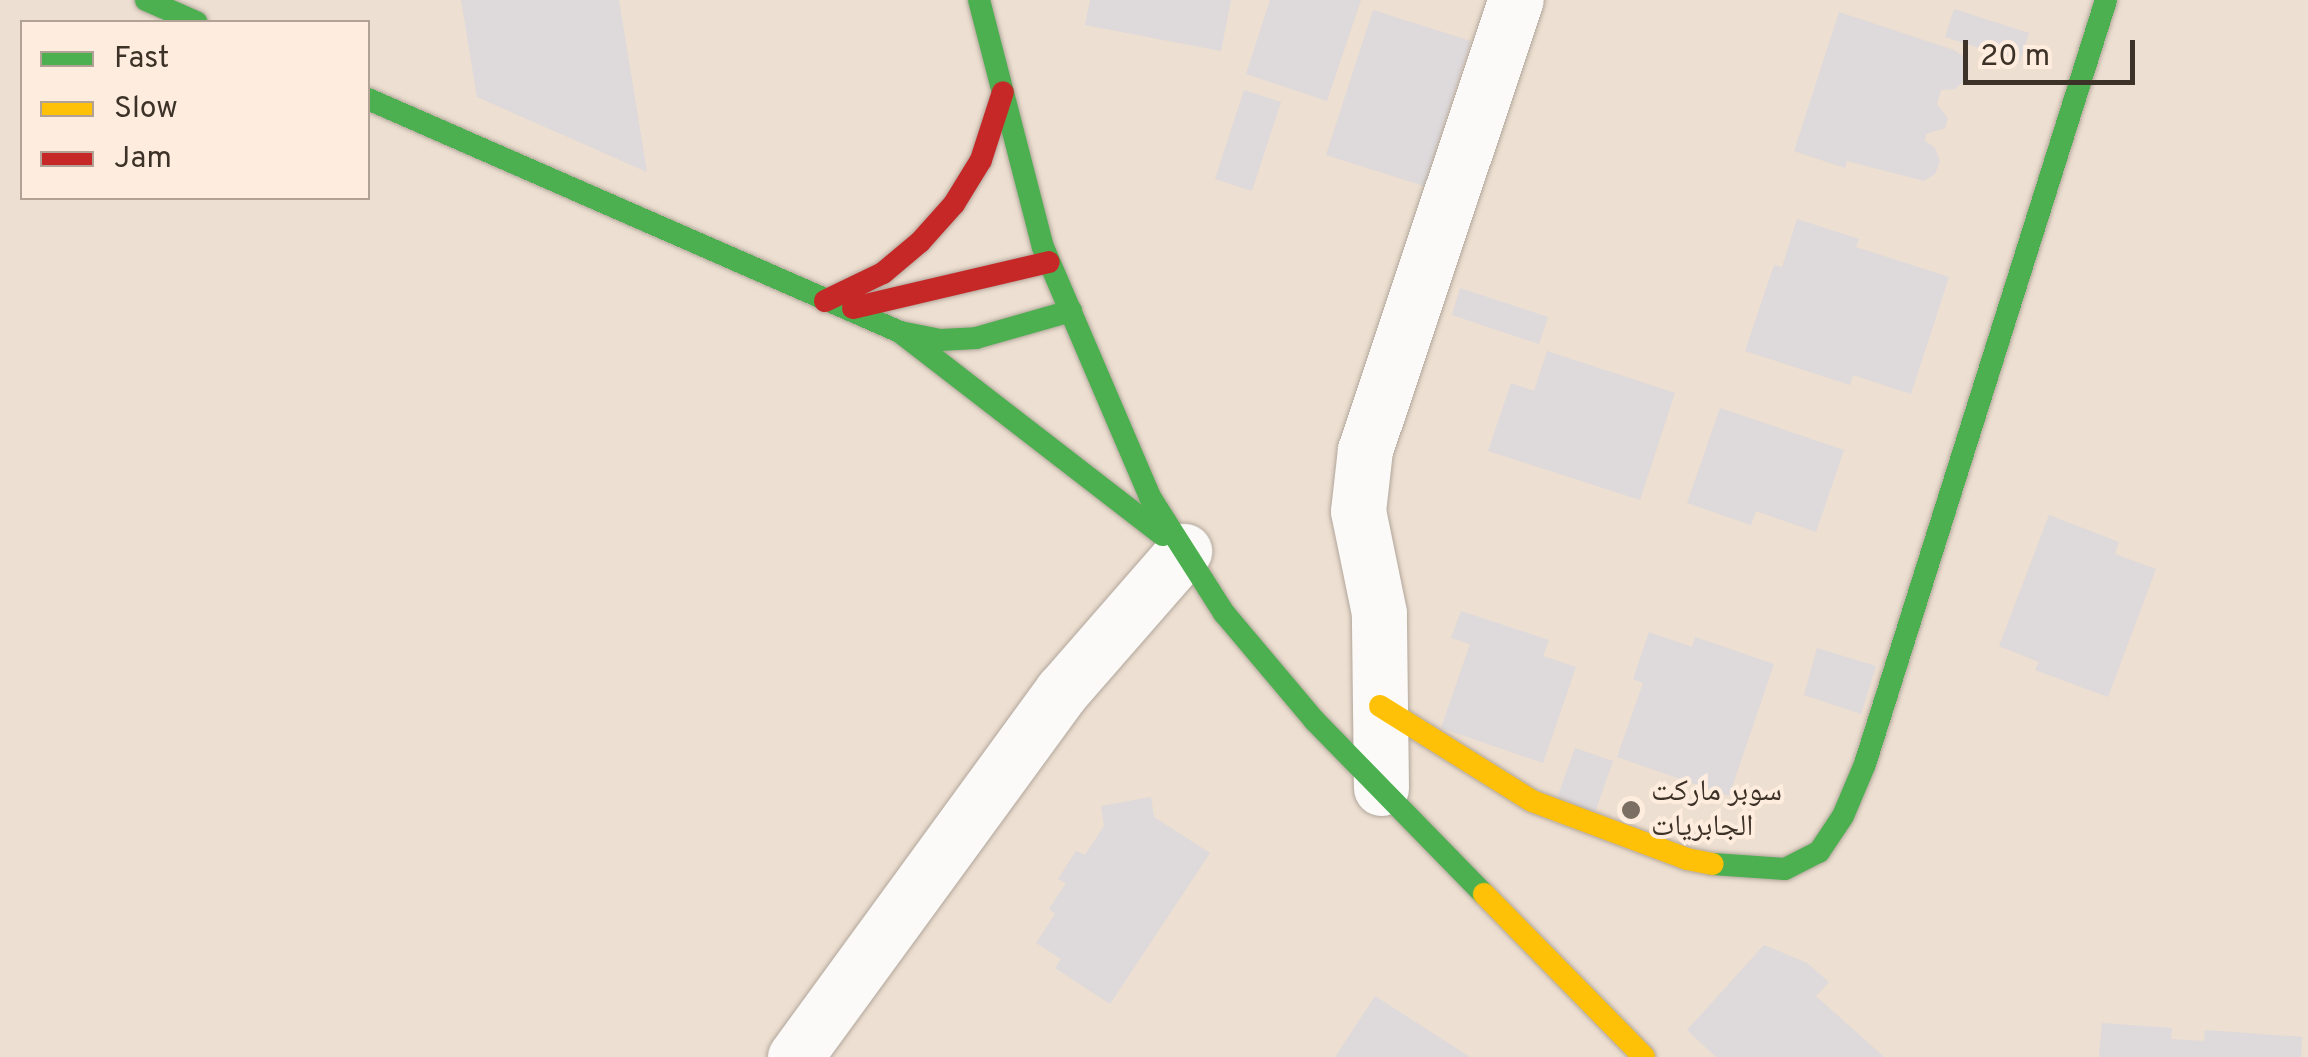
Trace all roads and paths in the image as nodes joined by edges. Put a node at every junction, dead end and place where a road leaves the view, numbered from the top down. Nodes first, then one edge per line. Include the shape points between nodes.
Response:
1 (146, 0) edge
2 (980, 0) edge
3 (1516, 0) edge
4 (2106, 0) edge
5 (191, 20) edge
6 (1003, 92) junction
7 (370, 100) edge
8 (1049, 262) junction
9 (826, 301) junction
10 (853, 308) junction
11 (1071, 311) junction
12 (900, 332) junction
13 (1184, 551) junction
14 (1380, 706) junction
15 (1382, 788) junction
16 (795, 1057) edge
17 (1644, 1057) edge

1 - 5 street
2 - 6 street
3 - 14 street via 1365,450 1358,511 1379,613
4 - 14 street via 1865,764 1819,852 1785,870 1688,859 1532,802
6 - 8 street
6 - 9 street via 980,160 954,204 883,273
7 - 9 street
8 - 10 street
8 - 11 street
9 - 10 street
10 - 12 street
11 - 12 street via 976,338
11 - 13 street via 1150,498
12 - 13 street
13 - 15 street via 1224,613
13 - 16 street via 1062,691
14 - 15 street
15 - 17 street

